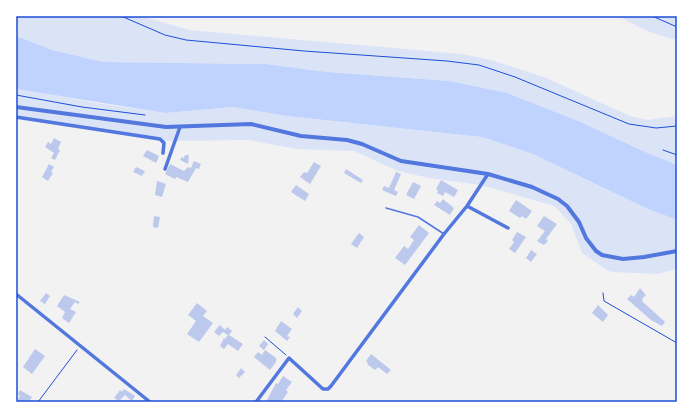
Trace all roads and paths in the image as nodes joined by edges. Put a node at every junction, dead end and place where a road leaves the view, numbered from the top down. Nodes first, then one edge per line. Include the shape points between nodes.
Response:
1 (121, 16) edge
2 (652, 16) edge
3 (677, 26) edge
4 (16, 95) edge
5 (16, 107) edge
6 (145, 115) dead end
7 (16, 117) edge
8 (677, 126) edge
9 (180, 127) junction
10 (663, 150) dead end
11 (163, 153) dead end
12 (677, 155) edge
13 (165, 169) dead end
14 (488, 174) junction
15 (467, 206) junction
16 (386, 208) dead end
17 (508, 228) dead end
18 (444, 234) junction
19 (677, 251) edge
20 (602, 293) dead end
21 (16, 294) edge
22 (265, 337) dead end
23 (677, 344) edge
24 (80, 346) junction
25 (289, 358) junction
26 (38, 402) edge
27 (150, 402) edge
28 (256, 402) edge

1 - 8 path via 165,35 186,40 479,65 515,77 629,124 656,128
2 - 3 path
4 - 6 path
5 - 9 street via 150,126
7 - 11 street via 160,139 164,143
9 - 13 street
9 - 14 street via 251,124 300,136 347,140 401,161
10 - 12 path
14 - 15 street
14 - 19 street via 532,186 558,199 573,214 586,238 602,255 623,259 644,258
15 - 17 street
15 - 18 street
16 - 18 lane via 418,217
18 - 25 street via 328,389 318,386
20 - 23 path via 604,301
21 - 24 street
22 - 25 path
24 - 26 path
24 - 27 street
25 - 28 street

